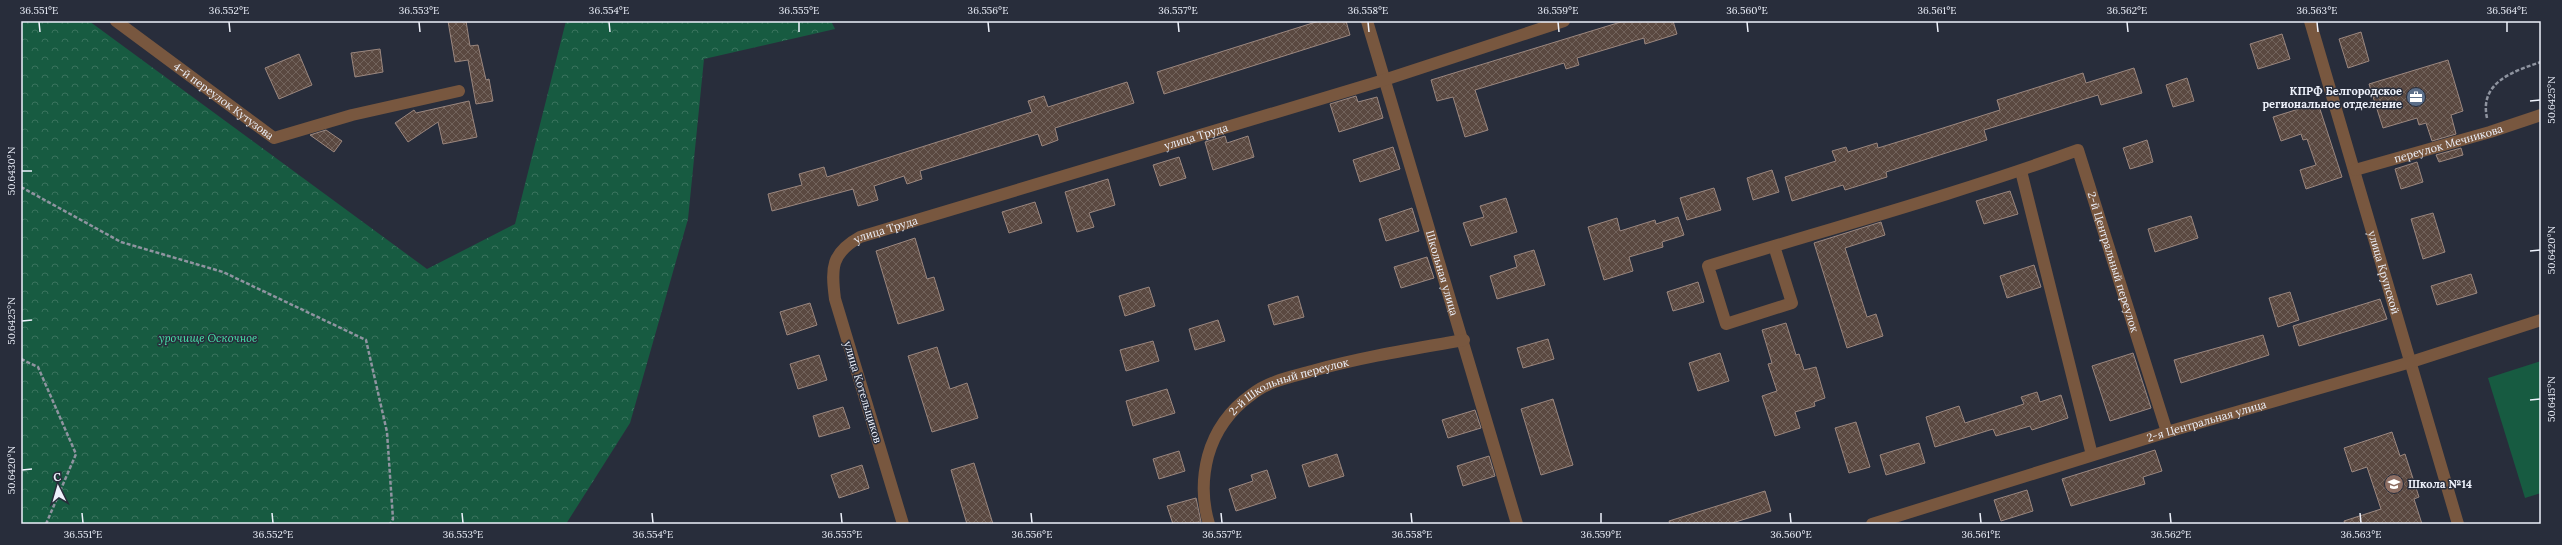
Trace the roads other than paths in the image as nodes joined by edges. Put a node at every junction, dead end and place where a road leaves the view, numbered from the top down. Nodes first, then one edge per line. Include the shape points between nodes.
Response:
1 (116, 21) edge
2 (1367, 21) edge
3 (1564, 21) edge
4 (2310, 21) edge
5 (1384, 80) junction
6 (459, 90) dead end
7 (2541, 115) edge
8 (2355, 170) junction
9 (2021, 171) junction
10 (1774, 246) junction
11 (835, 260) joint
12 (2541, 320) edge
13 (1464, 340) junction
14 (2411, 362) junction
15 (2167, 432) junction
16 (2092, 455) junction
17 (904, 524) edge
18 (1209, 524) edge
19 (1517, 524) edge
20 (1872, 524) edge
21 (2458, 524) edge

1 - 6 street, 4-й переулок Кутузова via 274,138 352,115
2 - 5 street, Школьная улица
3 - 5 street, улица Труда
4 - 8 street, улица Крупской
5 - 11 street, улица Труда via 860,237 845,245
5 - 13 street, Школьная улица
7 - 8 street, переулок Мечникова
8 - 14 street, улица Крупской
9 - 10 street, 2-й Центральный переулок
9 - 15 street, 2-й Центральный переулок via 2078,150
9 - 16 street
10 - 10 street, 2-й Центральный переулок via 1708,266 1726,324 1792,303
11 - 17 street, улица Котельщиков via 832,276 834,299
12 - 14 street, 2-я Центральная улица
13 - 18 street, 2-й Школьный переулок via 1356,359 1279,380 1252,394 1232,412 1212,441 1203,474 1204,508
13 - 19 street, Школьная улица
14 - 15 street, 2-я Центральная улица
14 - 21 street, улица Крупской
15 - 16 street, 2-я Центральная улица
16 - 20 street, 2-я Центральная улица

